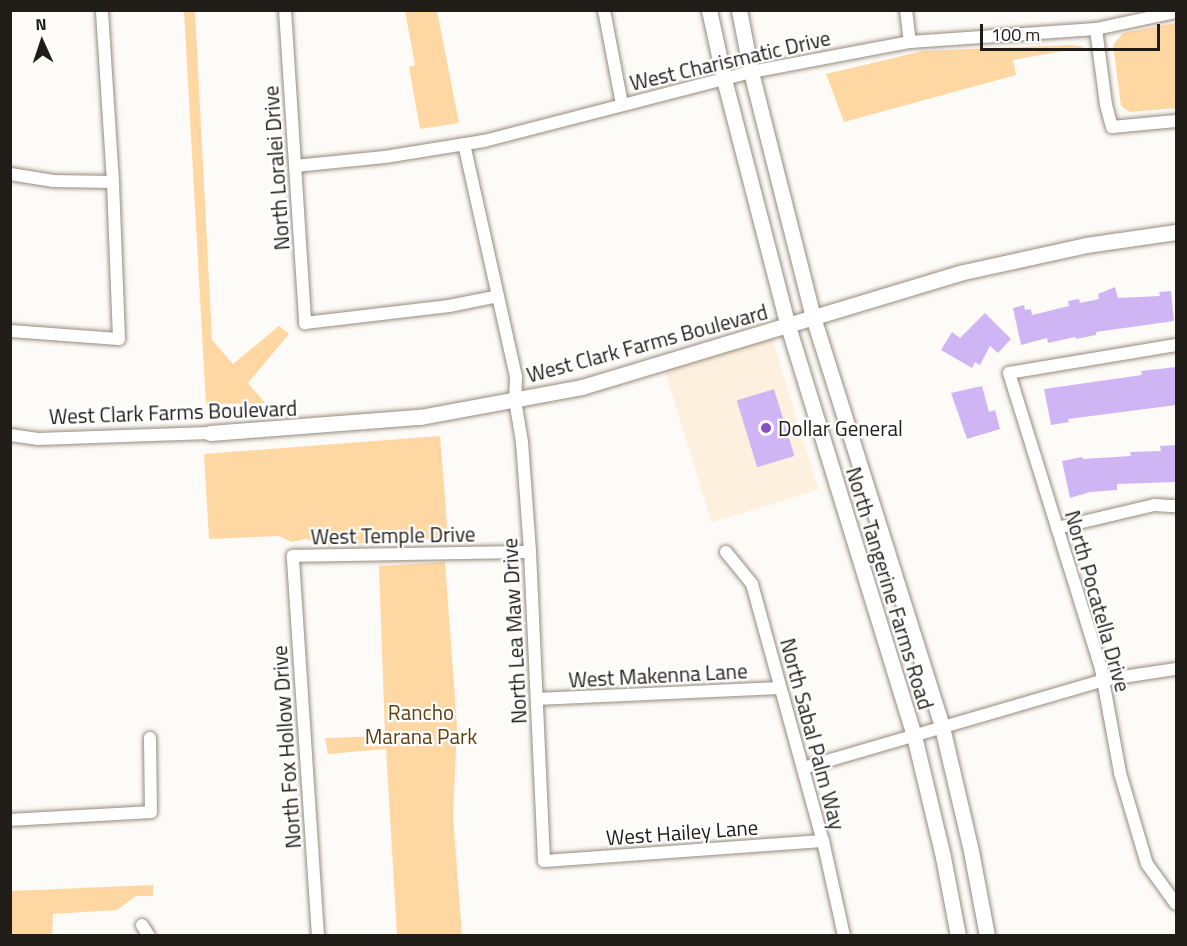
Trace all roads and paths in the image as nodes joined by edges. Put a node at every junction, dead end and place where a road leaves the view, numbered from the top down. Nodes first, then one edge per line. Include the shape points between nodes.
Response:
1 (102, 10) edge
2 (285, 10) edge
3 (604, 10) edge
4 (709, 10) edge
5 (739, 10) edge
6 (906, 10) edge
7 (1176, 12) edge
8 (1096, 29) junction
9 (910, 42) junction
10 (751, 72) junction
11 (724, 79) junction
12 (622, 104) junction
13 (1176, 121) edge
14 (464, 144) junction
15 (295, 166) junction
16 (10, 174) edge
17 (113, 182) junction
18 (1176, 232) edge
19 (498, 296) junction
20 (813, 317) junction
21 (788, 326) junction
22 (10, 331) edge
23 (1176, 345) edge
24 (515, 400) junction
25 (210, 433) joint
26 (10, 435) edge
27 (1176, 506) edge
28 (1057, 528) junction
29 (530, 552) junction
30 (726, 552) dead end
31 (293, 556) joint
32 (1176, 669) edge
33 (1103, 680) junction
34 (780, 688) junction
35 (537, 699) junction
36 (942, 727) junction
37 (914, 736) junction
38 (150, 738) dead end
39 (802, 768) junction
40 (10, 820) edge
41 (823, 842) junction
42 (544, 861) joint
43 (1176, 904) edge
44 (318, 936) edge
45 (844, 936) edge
46 (958, 936) edge
47 (987, 936) edge

1 - 17 street
2 - 15 street, North Loralei Drive
3 - 12 street
4 - 11 street, North Tangerine Farms Road
5 - 10 street, North Tangerine Farms Road
6 - 9 street
7 - 8 street, West Charismatic Drive
8 - 9 street, West Charismatic Drive
8 - 13 street via 1112,127
9 - 10 street, West Charismatic Drive
10 - 11 street, West Charismatic Drive
10 - 20 street, North Tangerine Farms Road
11 - 12 street, West Charismatic Drive
11 - 21 street, North Tangerine Farms Road
12 - 14 street, West Charismatic Drive
14 - 15 street, West Charismatic Drive
14 - 19 street, North Lea Maw Drive
15 - 19 street, North Loralei Drive via 305,323 449,306
16 - 17 street via 53,181
17 - 22 street via 119,339
18 - 20 street, West Clark Farms Boulevard via 1086,244 1002,262
19 - 24 street, North Lea Maw Drive via 516,377
20 - 21 street, West Clark Farms Boulevard
20 - 36 street, North Tangerine Farms Road
21 - 24 street, West Clark Farms Boulevard via 582,387
21 - 37 street, North Tangerine Farms Road
23 - 28 street, North Pocatella Drive via 1009,373
24 - 25 street, West Clark Farms Boulevard via 381,422
24 - 29 street, North Lea Maw Drive
25 - 26 street, West Clark Farms Boulevard via 38,439
27 - 28 street via 1154,505
28 - 33 street, North Pocatella Drive
29 - 31 street, West Temple Drive
29 - 35 street, North Lea Maw Drive
30 - 34 street, North Sabal Palm Way via 752,584
31 - 44 street, North Fox Hollow Drive
32 - 33 street
33 - 36 street
33 - 43 street, North Pocatella Drive via 1120,773 1147,864
34 - 35 street, West Makenna Lane
34 - 39 street, North Sabal Palm Way
35 - 42 street, North Lea Maw Drive
36 - 37 street
36 - 47 street, North Tangerine Farms Road
37 - 39 street
37 - 46 street, North Tangerine Farms Road
38 - 40 street via 151,812
39 - 41 street, North Sabal Palm Way
41 - 42 street, West Hailey Lane
41 - 45 street, North Sabal Palm Way

